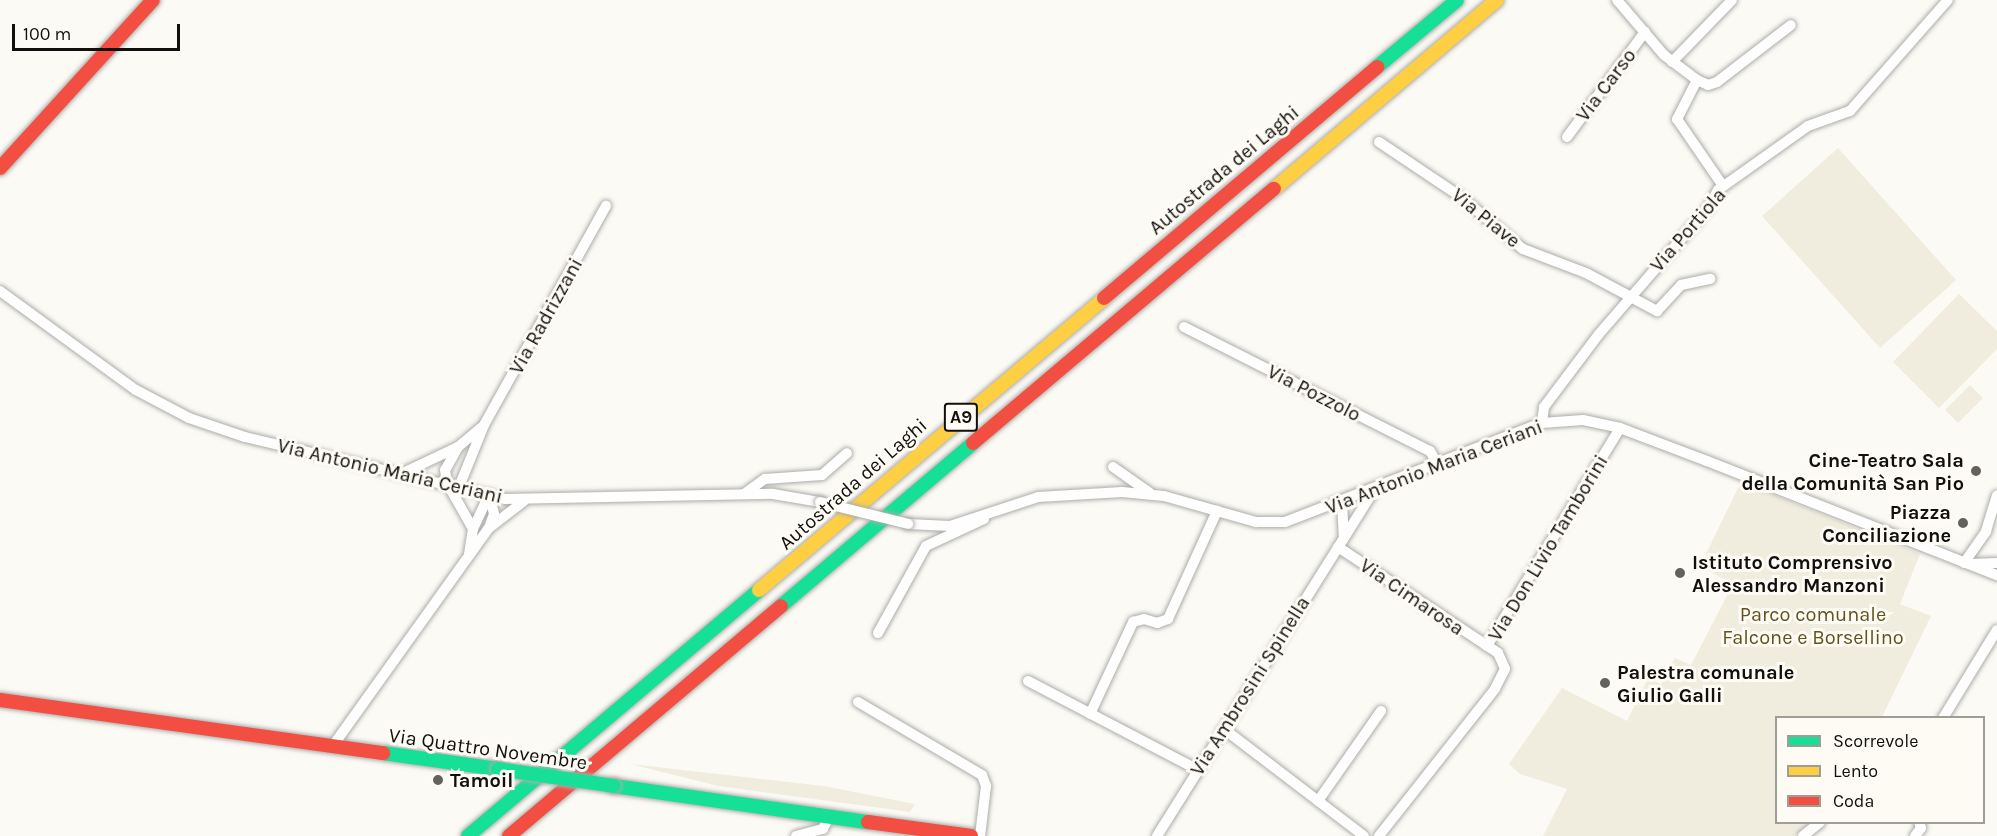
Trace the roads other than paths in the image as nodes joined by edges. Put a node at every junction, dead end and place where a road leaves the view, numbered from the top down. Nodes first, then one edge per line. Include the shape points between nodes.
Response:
1 (153, 0) edge
2 (1457, 0) edge
3 (1497, 0) edge
4 (1617, 0) edge
5 (1732, 0) edge
6 (1948, 0) edge
7 (1791, 25) dead end
8 (1645, 32) junction
9 (1672, 62) junction
10 (1697, 80) junction
11 (38, 125) junction
12 (1567, 137) dead end
13 (1379, 142) dead end
14 (0, 161) edge
15 (0, 168) edge
16 (1723, 186) junction
17 (606, 206) dead end
18 (1710, 279) dead end
19 (0, 291) edge
20 (1632, 296) junction
21 (1185, 327) dead end
22 (1542, 423) junction
23 (484, 425) junction
24 (1620, 428) junction
25 (458, 447) junction
26 (847, 453) dead end
27 (1438, 465) junction
28 (1113, 467) dead end
29 (405, 472) junction
30 (447, 483) junction
31 (459, 487) junction
32 (1373, 491) junction
33 (1151, 493) junction
34 (744, 494) junction
35 (489, 495) junction
36 (1997, 496) edge
37 (525, 501) junction
38 (1342, 502) junction
39 (994, 512) junction
40 (1217, 512) junction
41 (489, 528) junction
42 (472, 529) junction
43 (1344, 536) junction
44 (1338, 547) junction
45 (469, 556) junction
46 (1997, 562) edge
47 (1967, 564) junction
48 (1997, 576) edge
49 (1997, 630) edge
50 (878, 633) dead end
51 (1487, 646) junction
52 (1028, 681) dead end
53 (0, 700) edge
54 (858, 702) dead end
55 (1382, 711) dead end
56 (1090, 714) junction
57 (1944, 716) edge
58 (1224, 729) junction
59 (332, 747) junction
60 (1198, 770) junction
61 (1318, 801) junction
62 (829, 816) junction
63 (1818, 824) edge
64 (468, 836) edge
65 (509, 836) edge
66 (796, 836) edge
67 (971, 836) edge
68 (980, 836) edge
69 (1156, 836) edge
70 (1364, 836) edge
71 (1378, 836) edge
72 (1803, 836) edge

1 - 11 main road
2 - 64 main road, Autostrada dei Laghi / A9
3 - 65 main road, A9
4 - 8 street, Via Carso
5 - 9 street
6 - 16 street, Via Portiola via 1850,111 1808,126 1745,175
7 - 10 street via 1717,82 1708,85
8 - 9 street, Via Carso
8 - 12 street, Via Carso
9 - 10 street, Via Carso
10 - 16 street via 1677,119
11 - 14 main road
11 - 15 main road
13 - 20 street, Via Piave via 1461,197 1516,245
16 - 20 street, Via Portiola
17 - 23 street, Via Radrizzani
18 - 20 street, Via Piave via 1681,285 1658,311
19 - 29 street, Via Antonio Maria Ceriani via 136,390 207,425
20 - 22 street, Via Portiola via 1544,407
21 - 27 street, Via Pozzolo via 1430,451
22 - 24 street, Via Antonio Maria Ceriani via 1583,420
22 - 27 street, Via Antonio Maria Ceriani
23 - 25 street, Via Radrizzani
23 - 31 street, Via Radrizzani
24 - 47 street, Via Antonio Maria Ceriani
24 - 51 street, Via Don Livio Tamborini
25 - 29 street, Via Radrizzani
25 - 30 street, Via Radrizzani via 445,470
26 - 34 street, Via Antonio Maria Ceriani via 822,475 765,479
27 - 32 street, Via Antonio Maria Ceriani
28 - 33 street
29 - 30 street, Via Antonio Maria Ceriani
30 - 31 street, Via Antonio Maria Ceriani
30 - 42 street
31 - 35 street, Via Antonio Maria Ceriani
32 - 38 street, Via Antonio Maria Ceriani
32 - 43 street, Via Ambrosini Spinella
33 - 39 street, Via Antonio Maria Ceriani via 1052,495
33 - 40 street, Via Antonio Maria Ceriani
34 - 37 street, Via Antonio Maria Ceriani
34 - 39 street, Via Antonio Maria Ceriani, bridge via 783,494 908,525 950,526
35 - 37 street, Via Antonio Maria Ceriani
35 - 41 street via 494,514
35 - 42 street
36 - 47 street via 1986,531
37 - 41 street
38 - 40 street, Via Antonio Maria Ceriani via 1278,523
38 - 43 street
39 - 50 street, Via Antonio Maria Ceriani via 973,528 926,546
40 - 56 street via 1168,619 1157,623 1144,618 1134,622
41 - 45 street
42 - 45 street
43 - 44 street, Via Ambrosini Spinella
44 - 51 street, Via Cimarosa
44 - 58 street, Via Ambrosini Spinella
45 - 59 street
46 - 47 street
47 - 48 street, Via Antonio Maria Ceriani
49 - 57 street
51 - 71 street, Via Don Livio Tamborini via 1503,661 1503,677
52 - 56 street
53 - 59 main road, Via Quattro Novembre
54 - 68 street via 982,775 986,786
55 - 61 street
56 - 60 street
58 - 60 street, Via Ambrosini Spinella
58 - 61 street
59 - 62 main road, Via Quattro Novembre, bridge
60 - 69 street, Via Ambrosini Spinella
61 - 70 street
62 - 66 street via 823,829
62 - 67 main road, Via Quattro Novembre
63 - 72 street

